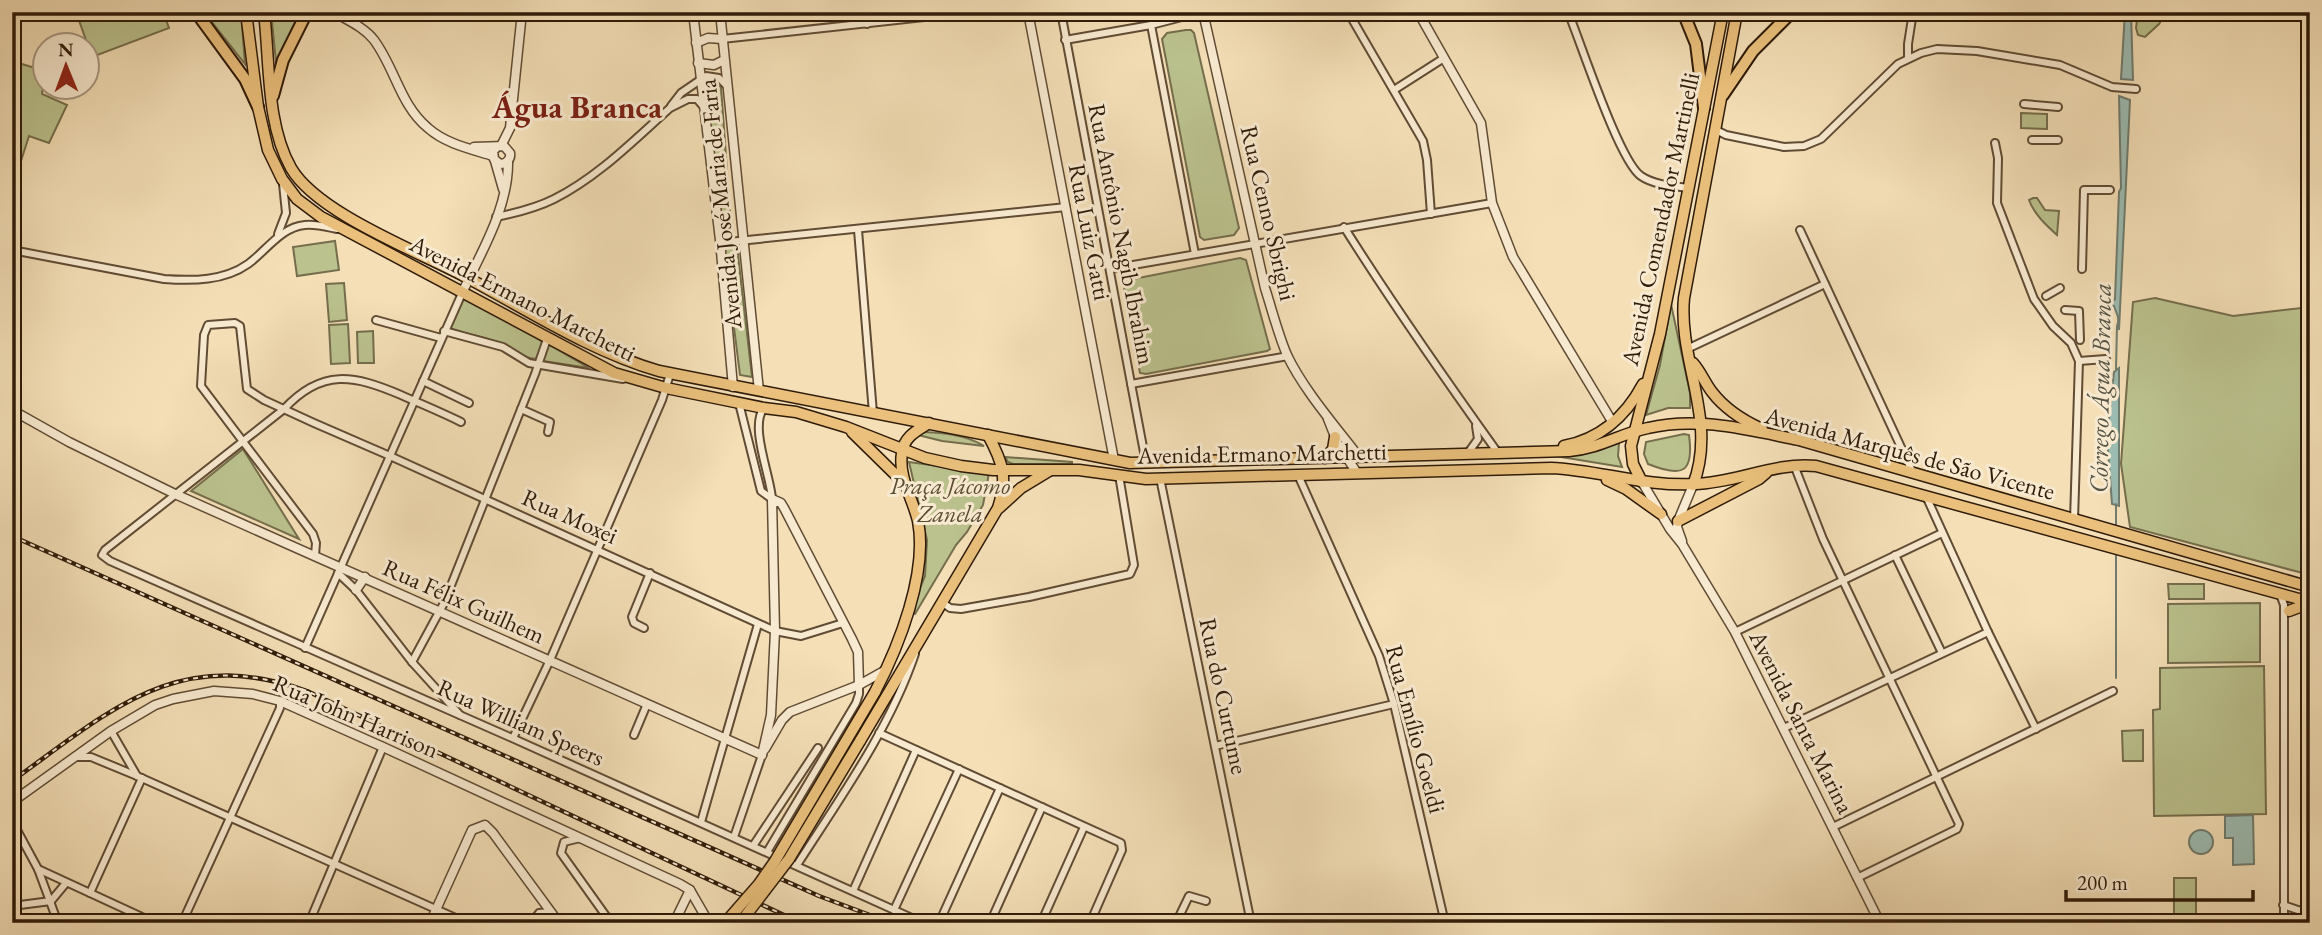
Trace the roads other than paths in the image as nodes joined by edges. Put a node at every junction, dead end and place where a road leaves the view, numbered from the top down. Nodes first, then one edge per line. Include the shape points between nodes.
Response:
1 (196, 12) edge
2 (246, 12) edge
3 (264, 12) edge
4 (307, 12) edge
5 (334, 12) edge
6 (522, 12) edge
7 (693, 12) edge
8 (720, 12) edge
9 (866, 12) edge
10 (971, 12) edge
11 (1028, 12) edge
12 (1060, 12) edge
13 (1202, 12) edge
14 (1348, 12) edge
15 (1418, 12) edge
16 (1568, 12) edge
17 (1683, 12) edge
18 (1723, 12) edge
19 (1737, 12) edge
20 (1792, 12) edge
21 (1913, 12) edge
22 (867, 24) junction
23 (1151, 25) junction
24 (722, 39) junction
25 (1065, 40) junction
26 (696, 43) junction
27 (1444, 58) junction
28 (1908, 58) junction
29 (724, 60) junction
30 (698, 63) junction
31 (700, 79) junction
32 (726, 85) junction
33 (2136, 89) dead end
34 (1394, 90) junction
35 (1723, 95) junction
36 (273, 96) junction
37 (2024, 104) dead end
38 (258, 107) junction
39 (2058, 107) dead end
40 (670, 108) junction
41 (705, 108) junction
42 (1704, 108) junction
43 (1716, 130) junction
44 (2032, 140) dead end
45 (2058, 140) dead end
46 (1995, 142) dead end
47 (461, 146) junction
48 (499, 147) junction
49 (494, 159) junction
50 (508, 161) junction
51 (282, 179) junction
52 (1689, 188) junction
53 (2110, 190) dead end
54 (504, 195) junction
55 (1492, 203) junction
56 (1066, 207) junction
57 (1432, 214) junction
58 (496, 217) junction
59 (1344, 227) junction
60 (347, 230) junction
61 (741, 230) junction
62 (858, 230) junction
63 (1800, 230) dead end
64 (276, 239) junction
65 (720, 240) junction
66 (756, 240) junction
67 (743, 241) junction
68 (1256, 243) junction
69 (12, 250) edge
70 (1195, 254) junction
71 (1110, 269) junction
72 (2082, 269) dead end
73 (469, 279) junction
74 (1825, 284) junction
75 (2060, 288) dead end
76 (463, 291) junction
77 (2046, 296) dead end
78 (2065, 310) dead end
79 (376, 320) dead end
80 (443, 334) junction
81 (547, 339) junction
82 (2080, 340) dead end
83 (1688, 354) junction
84 (1288, 356) junction
85 (2106, 359) dead end
86 (2079, 361) junction
87 (538, 365) junction
88 (1653, 365) junction
89 (670, 374) junction
90 (635, 380) junction
91 (423, 381) junction
92 (1131, 384) junction
93 (733, 387) junction
94 (666, 388) junction
95 (759, 391) junction
96 (414, 401) junction
97 (469, 403) dead end
98 (739, 403) junction
99 (764, 408) junction
100 (521, 409) junction
101 (12, 410) edge
102 (284, 410) junction
103 (1325, 412) junction
104 (873, 413) junction
105 (1473, 421) junction
106 (461, 422) dead end
107 (929, 423) junction
108 (1613, 423) junction
109 (1701, 423) junction
110 (846, 427) junction
111 (548, 432) dead end
112 (1633, 432) junction
113 (988, 435) junction
114 (1771, 435) junction
115 (1335, 437) junction
116 (242, 441) junction
117 (902, 450) junction
118 (1540, 450) junction
119 (1467, 453) junction
120 (1498, 453) junction
121 (390, 456) junction
122 (1347, 457) junction
123 (1359, 457) junction
124 (1325, 458) junction
125 (1114, 460) junction
126 (1146, 463) junction
127 (1794, 465) junction
128 (1003, 470) junction
129 (1052, 470) junction
130 (1769, 470) junction
131 (1591, 472) junction
132 (1357, 473) junction
133 (1913, 473) junction
134 (1119, 475) junction
135 (1298, 475) junction
136 (1160, 478) junction
137 (1642, 482) junction
138 (906, 485) junction
139 (1693, 485) junction
140 (175, 494) junction
141 (1926, 496) junction
142 (772, 499) junction
143 (485, 500) junction
144 (998, 508) junction
145 (1661, 514) junction
146 (2074, 520) junction
147 (1678, 521) junction
148 (1942, 533) junction
149 (1682, 544) junction
150 (597, 549) junction
151 (315, 555) junction
152 (1895, 555) junction
153 (340, 570) junction
154 (650, 573) junction
155 (365, 577) junction
156 (1844, 579) junction
157 (2296, 583) junction
158 (2310, 587) edge
159 (356, 590) junction
160 (2280, 594) junction
161 (2294, 598) junction
162 (2310, 602) edge
163 (943, 603) junction
164 (2289, 611) junction
165 (440, 613) junction
166 (2283, 622) junction
167 (843, 623) junction
168 (758, 624) junction
169 (644, 628) dead end
170 (775, 631) junction
171 (1735, 632) junction
172 (1988, 632) junction
173 (918, 645) junction
174 (305, 648) junction
175 (1942, 653) junction
176 (550, 660) junction
177 (412, 662) junction
178 (885, 670) junction
179 (1890, 677) junction
180 (859, 685) junction
181 (2113, 691) dead end
182 (280, 701) junction
183 (647, 704) junction
184 (1394, 704) junction
185 (461, 716) junction
186 (1784, 728) junction
187 (2036, 729) junction
188 (111, 731) junction
189 (879, 733) junction
190 (634, 735) dead end
191 (513, 738) junction
192 (727, 738) junction
193 (1215, 746) junction
194 (383, 747) junction
195 (818, 748) dead end
196 (916, 750) junction
197 (762, 755) junction
198 (74, 757) junction
199 (959, 769) junction
200 (139, 777) junction
201 (1937, 777) junction
202 (1000, 788) junction
203 (12, 802) edge
204 (1042, 807) junction
205 (230, 819) junction
206 (12, 821) edge
207 (701, 822) junction
208 (1084, 827) junction
209 (1833, 827) junction
210 (734, 837) junction
211 (582, 838) junction
212 (753, 846) junction
213 (767, 852) junction
214 (335, 865) junction
215 (797, 866) junction
216 (38, 869) junction
217 (1857, 878) junction
218 (66, 883) junction
219 (690, 890) junction
220 (853, 891) junction
221 (90, 893) junction
222 (51, 901) junction
223 (1206, 901) dead end
224 (2283, 905) junction
225 (12, 906) edge
226 (437, 908) junction
227 (894, 910) junction
228 (551, 912) junction
229 (2310, 914) edge
230 (58, 923) edge
231 (155, 923) edge
232 (182, 923) edge
233 (309, 923) edge
234 (430, 923) edge
235 (467, 923) edge
236 (530, 923) edge
237 (559, 923) edge
238 (611, 923) edge
239 (674, 923) edge
240 (709, 923) edge
241 (725, 923) edge
242 (740, 923) edge
243 (923, 923) edge
244 (939, 923) edge
245 (990, 923) edge
246 (1041, 923) edge
247 (1090, 923) edge
248 (1176, 923) edge
249 (1251, 923) edge
250 (1445, 923) edge
251 (1880, 923) edge
252 (2284, 923) edge

1 - 38 highway via 245,79
2 - 38 main road, Avenida Ermano Marchetti
3 - 36 main road, Avenida Ermano Marchetti
4 - 36 highway via 283,60
5 - 47 street via 373,38 411,111 428,128
6 - 48 street via 510,128
7 - 26 street, Avenida José Maria de Faria
8 - 24 street, Avenida José Maria de Faria
9 - 22 street
10 - 22 street
11 - 56 street, Rua Luiz Gatti
12 - 25 street, Rua Antônio Nagib Ibrahim
13 - 23 street
13 - 68 street, Rua Cenno Sbrighi
14 - 34 street
15 - 27 street
16 - 52 street via 1630,164 1657,183
17 - 42 highway via 1696,44
18 - 42 main road, Avenida Comendador Martinelli
19 - 35 main road, Avenida Comendador Martinelli
20 - 35 highway via 1744,62
21 - 28 street
22 - 24 street
23 - 25 street
23 - 70 street
24 - 26 street
24 - 29 street, Avenida José Maria de Faria
25 - 71 street, Rua Antônio Nagib Ibrahim
26 - 30 street, Avenida José Maria de Faria
27 - 34 street
27 - 55 street via 1481,123
28 - 33 street via 1954,49 2060,65 2115,88
28 - 43 street via 1821,139 1804,146 1784,147
29 - 30 street via 714,65
29 - 32 street, Avenida José Maria de Faria
30 - 31 street, Avenida José Maria de Faria
31 - 32 street via 713,76
31 - 40 street
31 - 41 street, Avenida José Maria de Faria
32 - 61 street, Avenida José Maria de Faria
34 - 57 street via 1425,149
35 - 43 main road, Avenida Comendador Martinelli
36 - 73 main road, Avenida Ermano Marchetti via 279,140 302,183 362,225
37 - 39 street
38 - 51 main road, Avenida Ermano Marchetti via 268,150
40 - 41 street via 692,99
40 - 58 street via 581,183 536,207
41 - 65 street, Avenida José Maria de Faria
42 - 52 main road, Avenida Comendador Martinelli
43 - 83 main road, Avenida Comendador Martinelli via 1684,298
44 - 45 street
46 - 86 street via 1997,204 2034,299 2071,343
47 - 48 street
47 - 49 street
48 - 49 street
48 - 50 street via 507,148
49 - 50 street via 503,164
49 - 54 street
50 - 54 street
51 - 60 main road, Avenida Ermano Marchetti via 309,209
51 - 64 street via 286,213
52 - 88 main road, Avenida Comendador Martinelli
53 - 72 street via 2084,190
54 - 58 street
55 - 57 street
55 - 108 street via 1513,257
56 - 62 street
56 - 125 street, Rua Luiz Gatti
57 - 59 street
58 - 73 street
59 - 68 street
59 - 105 street
60 - 64 street via 305,225
60 - 76 main road, Avenida Ermano Marchetti
61 - 66 street
61 - 67 street, Avenida José Maria de Faria
62 - 66 street
62 - 104 street
63 - 74 street
64 - 69 street via 234,271 185,281
65 - 67 street
65 - 93 street, Avenida José Maria de Faria
66 - 67 street
67 - 95 street, Avenida José Maria de Faria
68 - 70 street
68 - 84 street, Rua Cenno Sbrighi via 1265,288
70 - 71 street
71 - 92 street, Rua Antônio Nagib Ibrahim
73 - 76 street
73 - 89 main road, Avenida Ermano Marchetti via 631,363
74 - 83 street
74 - 133 street
75 - 77 street
76 - 80 street
76 - 81 main road, Avenida Ermano Marchetti
78 - 82 street via 2079,311
79 - 80 street
80 - 87 street via 503,347
80 - 91 street
81 - 87 street
81 - 90 main road, Avenida Ermano Marchetti
83 - 109 main road, Avenida Comendador Martinelli
83 - 114 main road via 1723,404
84 - 92 street
84 - 103 street, Rua Cenno Sbrighi
85 - 86 street
86 - 146 street
87 - 90 street
87 - 100 street
88 - 108 main road via 1637,395
88 - 112 main road, Avenida Comendador Martinelli
89 - 93 main road, Avenida Ermano Marchetti
89 - 94 street
90 - 94 main road, Avenida Ermano Marchetti
91 - 96 street
91 - 97 street
92 - 126 street, Rua Antônio Nagib Ibrahim
93 - 95 main road, Avenida Ermano Marchetti
94 - 98 main road, Avenida Ermano Marchetti
94 - 150 street
95 - 104 main road, Avenida Ermano Marchetti
96 - 102 street via 367,381 340,378 311,386
96 - 106 street
96 - 121 street
98 - 99 main road, Avenida Ermano Marchetti
98 - 142 street via 761,491
99 - 110 main road, Avenida Ermano Marchetti
99 - 142 street via 759,429
100 - 111 street via 550,422
100 - 143 street
101 - 140 street, Rua Félix Guilhem
102 - 116 street
102 - 116 street, Rua Moxei via 247,389 240,326 206,326 201,386
102 - 121 street, Rua Moxei
103 - 115 street, Rua Cenno Sbrighi
103 - 123 street, Rua Cenno Sbrighi
104 - 107 main road, Avenida Ermano Marchetti
105 - 119 street via 1478,439
105 - 120 street
107 - 113 main road, Avenida Ermano Marchetti
107 - 117 main road via 908,438
108 - 118 main road via 1585,441
109 - 112 main road, Avenida Marquês de São Vicente
109 - 114 main road, Avenida Marquês de São Vicente
109 - 139 main road, Avenida Comendador Martinelli via 1701,457
110 - 117 main road, Avenida Ermano Marchetti
110 - 138 main road
112 - 118 main road, Avenida Ermano Marchetti via 1593,448
112 - 137 main road, Avenida Comendador Martinelli via 1630,455
113 - 125 main road, Avenida Ermano Marchetti
113 - 128 main road
114 - 133 main road, Avenida Marquês de São Vicente
115 - 122 street, Rua Cenno Sbrighi
115 - 124 main road
116 - 140 street
116 - 151 street via 313,534
117 - 128 main road, Avenida Ermano Marchetti via 947,464
117 - 138 main road
118 - 120 main road, Avenida Ermano Marchetti
119 - 120 main road, Avenida Ermano Marchetti
119 - 123 main road, Avenida Ermano Marchetti
121 - 143 street, Rua Moxei
121 - 153 street
122 - 123 main road, Avenida Ermano Marchetti
122 - 124 main road, Avenida Ermano Marchetti
122 - 132 street, Rua Cenno Sbrighi
124 - 126 main road, Avenida Ermano Marchetti
125 - 126 main road, Avenida Ermano Marchetti
127 - 130 main road, Avenida Marquês de São Vicente
127 - 141 main road, Avenida Marquês de São Vicente via 1842,471
127 - 156 street
128 - 129 main road, Avenida Ermano Marchetti
128 - 144 main road
129 - 134 main road, Avenida Ermano Marchetti
129 - 144 main road
130 - 139 main road, Avenida Marquês de São Vicente
130 - 147 main road
131 - 132 main road, Avenida Ermano Marchetti via 1550,468
131 - 137 main road, Avenida Ermano Marchetti
131 - 145 main road
132 - 135 main road, Avenida Ermano Marchetti
133 - 146 main road, Avenida Marquês de São Vicente
134 - 136 main road, Avenida Ermano Marchetti
134 - 163 street via 1132,572 961,609
135 - 136 main road, Avenida Ermano Marchetti
135 - 184 street, Rua Emílio Goeldi via 1379,656
136 - 193 street, Rua do Curtume
137 - 139 main road, Avenida Ermano Marchetti
137 - 145 street, Avenida Santa Marina
138 - 178 main road via 918,521 920,565
139 - 147 street
140 - 151 street, Rua Félix Guilhem
140 - 174 street, Rua William Speers via 105,550 103,557
141 - 148 street
141 - 160 main road, Avenida Marquês de São Vicente
142 - 167 street via 784,508
142 - 170 street
143 - 150 street, Rua Moxei
143 - 165 street
144 - 163 main road
145 - 149 street, Avenida Santa Marina
146 - 157 main road, Avenida Marquês de São Vicente
147 - 149 street, Avenida Santa Marina
148 - 152 street
148 - 172 street
149 - 171 street, Avenida Santa Marina
150 - 154 street, Rua Moxei
150 - 176 street
151 - 153 street, Rua Félix Guilhem
152 - 156 street
152 - 175 street
153 - 155 street, Rua Félix Guilhem
153 - 159 street
153 - 174 street
154 - 168 street, Rua Moxei
154 - 169 street via 632,617
155 - 159 street
155 - 165 street, Rua Félix Guilhem
156 - 171 street
156 - 179 street
157 - 158 main road, Avenida Marquês de São Vicente
157 - 161 street
159 - 177 street
160 - 161 main road, Avenida Marquês de São Vicente
160 - 166 street
161 - 162 main road, Avenida Marquês de São Vicente
161 - 164 street
162 - 164 main road
163 - 173 main road
164 - 166 street
165 - 176 street, Rua Félix Guilhem
165 - 177 street
166 - 224 street
167 - 170 street, Rua Moxei via 802,636
167 - 180 street via 858,652
168 - 170 street, Rua Moxei
168 - 192 street
170 - 197 street via 771,715
171 - 186 street, Avenida Santa Marina
172 - 175 street
172 - 187 street
173 - 189 street via 904,686
173 - 242 main road, bridge via 789,859
174 - 185 street, Rua William Speers
175 - 179 street
176 - 183 street, Rua Félix Guilhem
176 - 191 street
177 - 185 street
178 - 180 street
178 - 241 main road, bridge via 782,850
179 - 186 street
179 - 201 street
180 - 197 street via 790,712
180 - 213 street via 856,703
181 - 187 street
182 - 188 street, Rua John Harrison via 230,691 199,693 155,705
182 - 194 street, Rua John Harrison
182 - 205 street via 281,708
183 - 190 street
183 - 192 street, Rua Félix Guilhem
184 - 193 street
184 - 250 street, Rua Emílio Goeldi
185 - 191 street, Rua William Speers
186 - 209 street, Avenida Santa Marina
187 - 201 street
188 - 198 street, Rua John Harrison
188 - 200 street
189 - 196 street
189 - 215 street
191 - 207 street, Rua William Speers
192 - 197 street, Rua Félix Guilhem
192 - 207 street
193 - 249 street, Rua do Curtume
194 - 211 street, Rua John Harrison
194 - 214 street
195 - 212 street
196 - 199 street
196 - 220 street
197 - 210 street
198 - 200 street via 91,757
198 - 203 street, Rua John Harrison
199 - 202 street
199 - 227 street
200 - 205 street
200 - 221 street
201 - 209 street
201 - 217 street via 1959,822 1957,829
202 - 204 street
202 - 244 street
204 - 208 street
204 - 245 street
205 - 214 street
205 - 232 street
206 - 216 street
207 - 210 street, Rua William Speers
208 - 246 street
208 - 247 street via 1122,845
209 - 217 street, Avenida Santa Marina
210 - 212 street, Rua William Speers
211 - 219 street, Rua John Harrison
211 - 238 street via 565,840 561,853
212 - 213 street, Rua William Speers
213 - 215 street, Rua William Speers
214 - 226 street
214 - 233 street
215 - 220 street, Rua William Speers
216 - 218 street
216 - 222 street
217 - 251 street, Avenida Santa Marina
218 - 221 street
218 - 222 street
219 - 239 street
219 - 240 street
220 - 227 street, Rua William Speers
221 - 231 street
222 - 225 street
222 - 230 street
223 - 248 street via 1189,895
224 - 229 street
224 - 252 street
226 - 228 street via 474,828 487,826
226 - 234 street
226 - 235 street
227 - 243 street, Rua William Speers
228 - 236 street via 540,913
228 - 237 street

